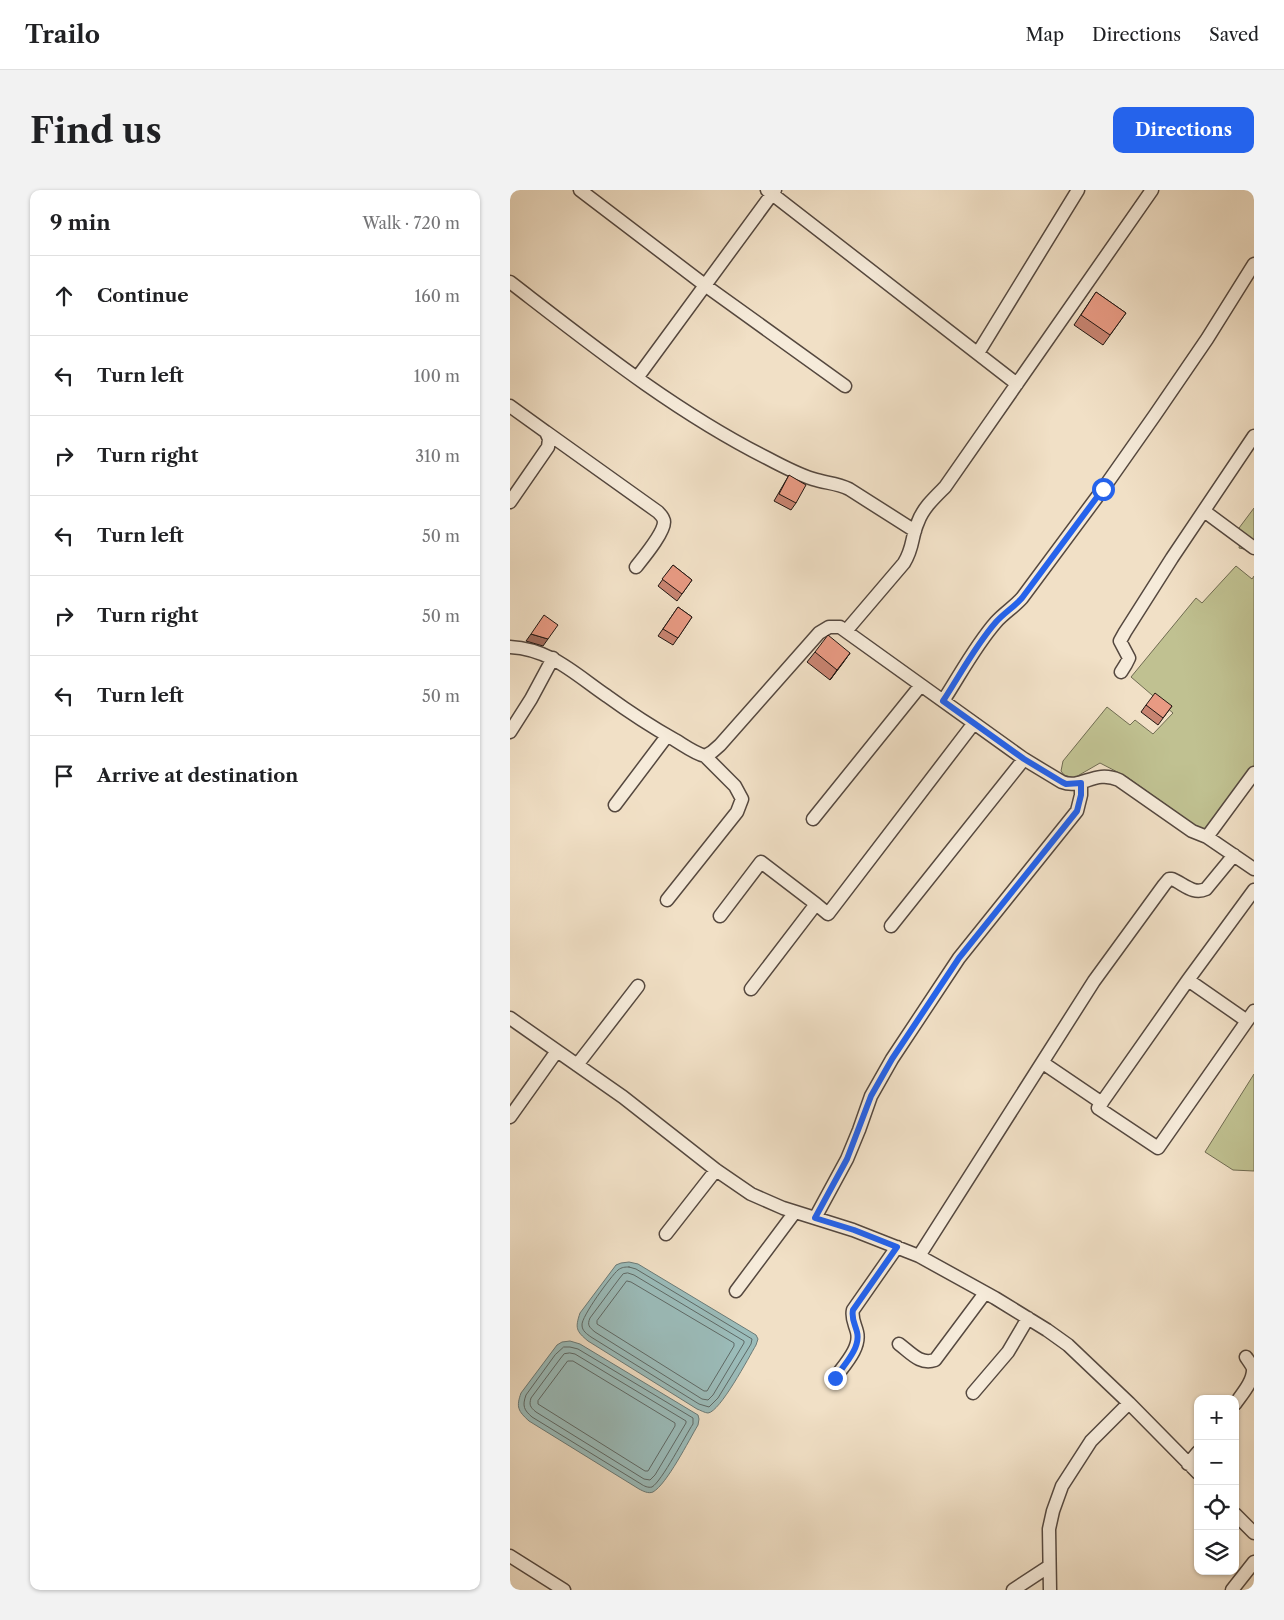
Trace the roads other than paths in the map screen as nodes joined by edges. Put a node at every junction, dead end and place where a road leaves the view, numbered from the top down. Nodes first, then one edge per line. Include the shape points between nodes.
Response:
1 (580, 190) edge
2 (1078, 190) edge
3 (771, 191) edge
4 (1148, 192) edge
5 (1254, 264) edge
6 (510, 282) edge
7 (706, 286) junction
8 (978, 353) junction
9 (637, 378) junction
10 (1018, 384) junction
11 (845, 386) dead end
12 (510, 406) edge
13 (546, 432) junction
14 (1254, 436) edge
15 (510, 502) edge
16 (1204, 511) junction
17 (915, 531) junction
18 (1254, 548) edge
19 (636, 567) dead end
20 (846, 631) junction
21 (510, 647) edge
22 (553, 658) junction
23 (1121, 672) dead end
24 (921, 685) junction
25 (943, 701) junction
26 (974, 724) junction
27 (510, 732) edge
28 (667, 736) junction
29 (705, 756) junction
30 (1024, 759) junction
31 (1254, 773) edge
32 (1081, 783) junction
33 (615, 805) dead end
34 (813, 819) dead end
35 (1207, 837) junction
36 (1234, 855) junction
37 (1254, 869) edge
38 (1254, 890) edge
39 (667, 900) dead end
40 (816, 904) junction
41 (720, 916) dead end
42 (890, 926) dead end
43 (1188, 980) junction
44 (638, 986) dead end
45 (751, 989) dead end
46 (1251, 1016) edge
47 (510, 1018) edge
48 (556, 1051) junction
49 (1043, 1063) junction
50 (577, 1065) junction
51 (1102, 1103) junction
52 (510, 1117) edge
53 (716, 1170) junction
54 (795, 1212) junction
55 (815, 1218) junction
56 (666, 1234) dead end
57 (897, 1247) junction
58 (919, 1256) junction
59 (736, 1291) dead end
60 (985, 1293) junction
61 (1028, 1318) junction
62 (899, 1344) dead end
63 (1246, 1357) dead end
64 (835, 1378) dead end
65 (973, 1393) dead end
66 (1239, 1399) edge
67 (1129, 1403) junction
68 (1194, 1457) edge
69 (1188, 1464) junction
70 (1194, 1470) edge
71 (1239, 1518) edge
72 (1254, 1533) edge
73 (510, 1556) edge
74 (1254, 1562) edge
75 (1048, 1567) junction
76 (564, 1590) edge
77 (1013, 1590) edge
78 (1050, 1590) edge
79 (1232, 1590) edge

1 - 7 street
2 - 8 street
3 - 7 street
3 - 8 street
4 - 10 street
5 - 25 street via 1202,347 1103,489 1015,607 986,635
6 - 9 street
7 - 9 street
7 - 11 street
8 - 10 street
9 - 17 street via 698,420 812,479 849,489
10 - 17 street via 945,487 924,510
12 - 13 street
13 - 15 street via 548,447
13 - 19 street via 662,517 662,531
14 - 16 street
16 - 18 street
16 - 23 street via 1120,641 1129,658
17 - 20 street via 904,563
20 - 24 street
20 - 29 street via 829,626 819,633 720,746
21 - 22 street
22 - 27 street
22 - 28 street
24 - 25 street
24 - 34 street
25 - 26 street
26 - 30 street
26 - 40 street via 828,914
28 - 29 street
28 - 33 street
29 - 39 street via 735,786 742,799 737,812
30 - 32 street via 1066,784
30 - 42 street
31 - 35 street
32 - 35 street via 1097,776 1113,777 1192,831
32 - 55 street via 1077,811 959,958 892,1059 871,1096 847,1159
35 - 36 street
36 - 37 street
36 - 49 street via 1202,891 1193,891 1172,879 1164,884 1094,981
38 - 43 street
40 - 41 street via 761,862
40 - 45 street
43 - 46 street
43 - 51 street
44 - 50 street
46 - 51 street via 1158,1148 1098,1108
47 - 48 street
48 - 50 street
48 - 52 street
49 - 51 street
49 - 58 street
50 - 53 street
53 - 54 street via 751,1194
53 - 56 street
54 - 55 street
54 - 59 street
55 - 57 street
57 - 58 street
57 - 64 street via 853,1310 858,1340
58 - 60 street
60 - 61 street
60 - 62 street via 935,1360 922,1362
61 - 65 street via 1008,1352
61 - 67 street via 1068,1345
63 - 66 street via 1253,1368 1253,1377
67 - 69 street
67 - 75 street via 1091,1440 1062,1486 1049,1529
68 - 69 street
69 - 70 street
71 - 72 street
73 - 76 street
74 - 79 street
75 - 77 street
75 - 78 street

